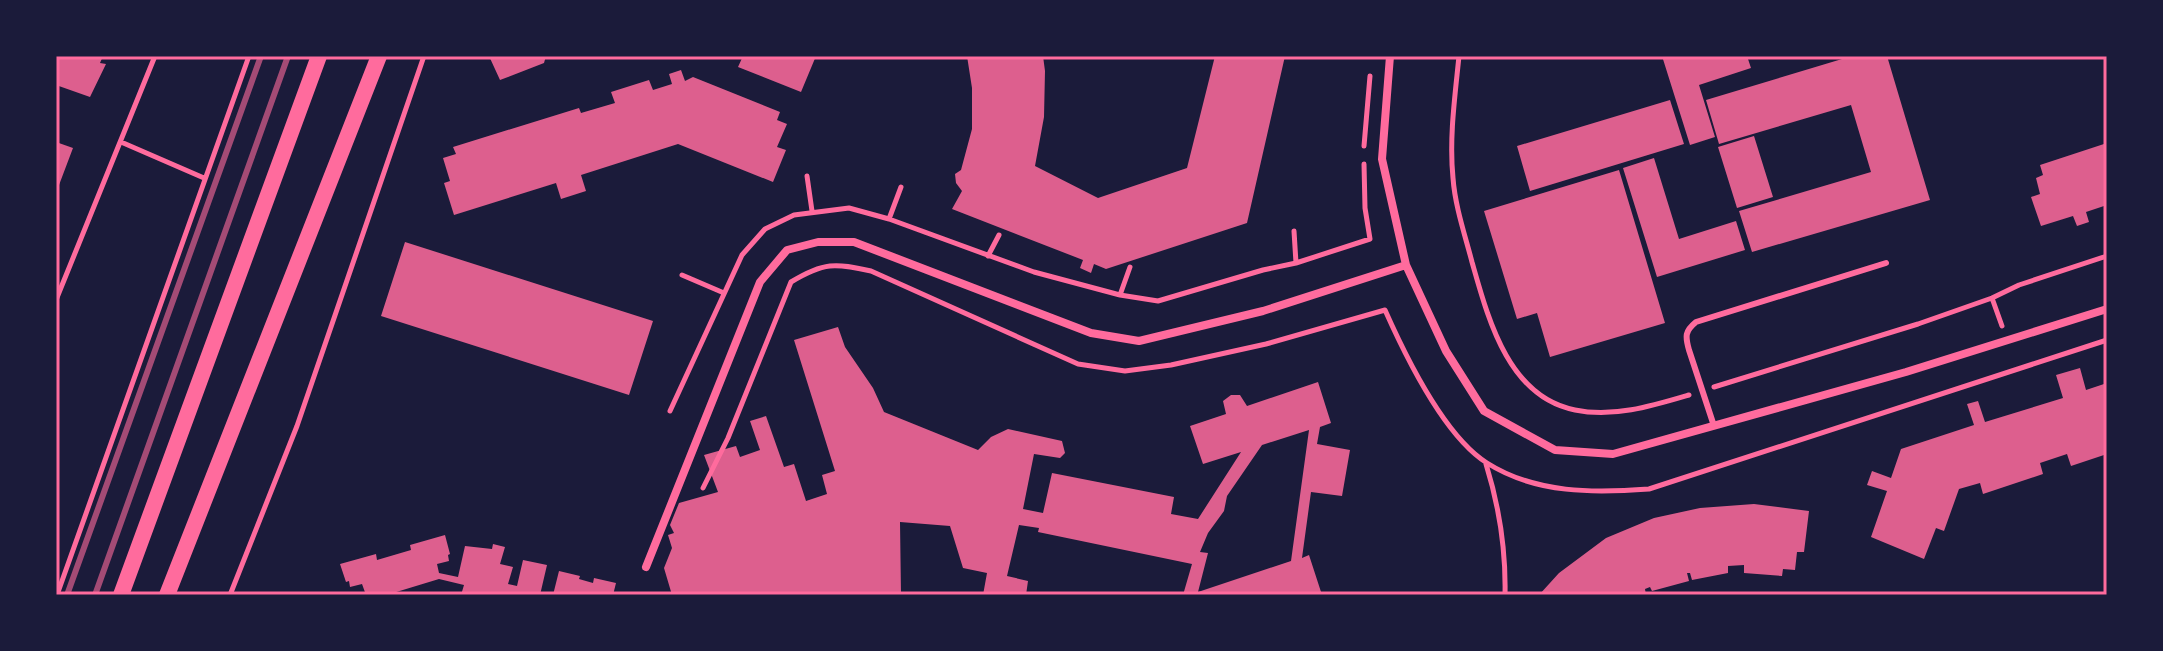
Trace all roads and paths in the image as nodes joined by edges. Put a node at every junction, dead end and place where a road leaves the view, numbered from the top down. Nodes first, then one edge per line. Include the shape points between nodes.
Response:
1 (155, 56) edge
2 (249, 56) edge
3 (319, 56) edge
4 (379, 56) edge
5 (424, 56) edge
6 (1390, 56) edge
7 (121, 142) junction
8 (807, 176) dead end
9 (204, 178) junction
10 (901, 187) dead end
11 (812, 211) dead end
12 (889, 219) dead end
13 (1294, 231) dead end
14 (999, 235) dead end
15 (988, 256) dead end
16 (1296, 263) dead end
17 (1886, 263) dead end
18 (1406, 265) junction
19 (1130, 267) dead end
20 (682, 275) dead end
21 (724, 293) dead end
22 (1120, 295) dead end
23 (1992, 298) dead end
24 (56, 300) edge
25 (2107, 309) edge
26 (2107, 340) edge
27 (2007, 342) junction
28 (1714, 426) junction
29 (1486, 463) junction
30 (703, 488) dead end
31 (646, 567) dead end
32 (57, 595) edge
33 (121, 595) edge
34 (167, 595) edge
35 (230, 595) edge
36 (1505, 595) edge

1 - 7 path
2 - 9 path
3 - 33 main road
4 - 34 main road
5 - 35 path via 297,426
6 - 18 street via 1382,159
7 - 9 path
7 - 24 path
8 - 11 path
9 - 32 path
10 - 12 path
13 - 16 path
14 - 15 path
17 - 28 lane via 1696,322 1688,329 1689,350
18 - 28 street via 1446,351 1484,411 1555,450 1613,454
18 - 31 street via 1263,311 1139,341 1091,333 854,242 818,242 787,250 760,282
19 - 22 path
20 - 21 path
23 - 27 path
25 - 27 street
26 - 29 path via 1649,489 1567,491
27 - 28 street
29 - 30 path via 1434,403 1385,310 1266,344 1125,371 1078,364 916,289 845,265 814,268 791,282
29 - 36 path via 1500,523

